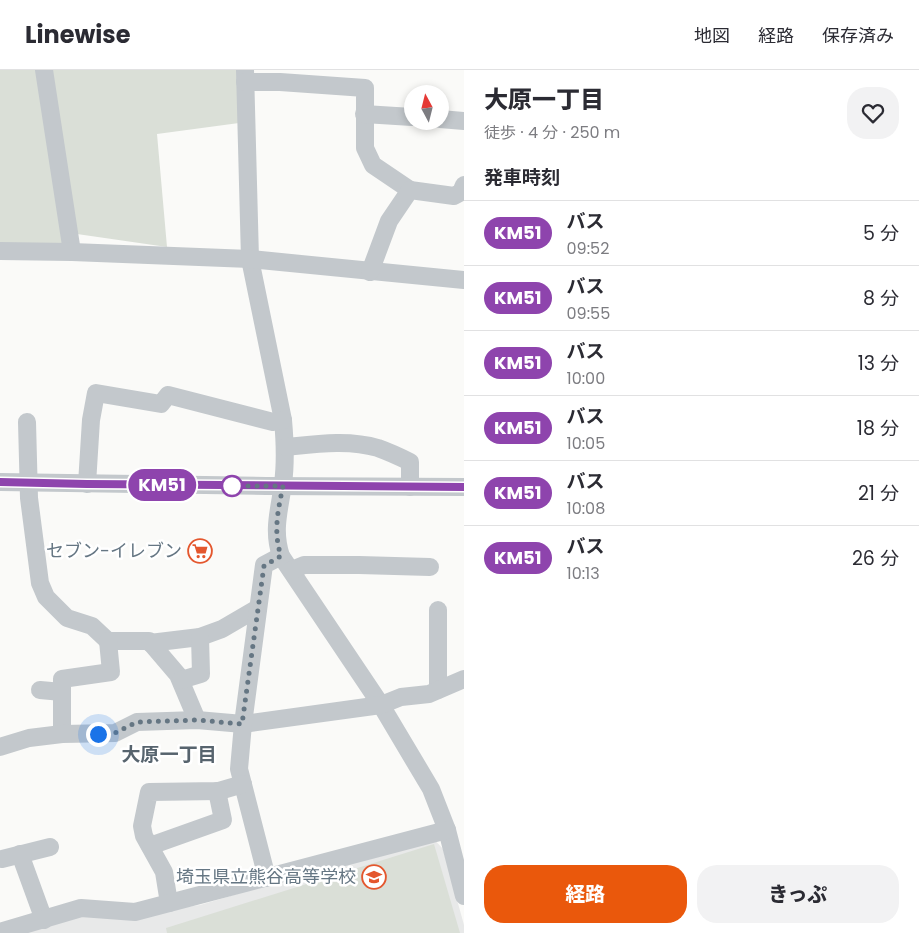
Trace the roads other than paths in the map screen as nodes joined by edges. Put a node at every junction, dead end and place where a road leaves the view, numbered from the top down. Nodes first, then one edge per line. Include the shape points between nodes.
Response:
1 (44, 70) edge
2 (245, 76) edge
3 (281, 76) edge
4 (364, 114) junction
5 (404, 116) edge
6 (449, 120) edge
7 (464, 121) edge
8 (464, 185) edge
9 (410, 190) junction
10 (0, 250) edge
11 (72, 252) junction
12 (250, 259) junction
13 (370, 272) junction
14 (464, 280) edge
15 (283, 420) junction
16 (27, 422) dead end
17 (286, 447) junction
18 (0, 482) edge
19 (28, 483) junction
20 (87, 484) junction
21 (283, 486) junction
22 (410, 487) junction
23 (464, 488) edge
24 (281, 556) junction
25 (430, 567) dead end
26 (292, 570) junction
27 (258, 608) junction
28 (438, 610) dead end
29 (200, 637) junction
30 (108, 642) junction
31 (150, 643) junction
32 (464, 679) edge
33 (181, 680) junction
34 (40, 690) dead end
35 (438, 690) junction
36 (62, 692) junction
37 (381, 705) junction
38 (197, 720) junction
39 (242, 724) junction
40 (62, 734) junction
41 (0, 746) edge
42 (243, 784) junction
43 (217, 791) junction
44 (448, 830) junction
45 (150, 846) junction
46 (50, 847) dead end
47 (20, 854) junction
48 (2, 859) dead end
49 (267, 878) junction
50 (464, 896) edge
51 (169, 903) junction
52 (44, 920) junction
53 (0, 932) edge

1 - 11 street
2 - 3 street
2 - 12 street
3 - 4 street via 365,88
4 - 5 street
4 - 9 street via 365,148 373,165
6 - 7 street
8 - 9 street via 454,196
9 - 13 street via 389,221
10 - 11 street
11 - 12 street
12 - 13 street
12 - 15 street
13 - 14 street
15 - 17 street
15 - 20 street via 273,422 168,395 161,404 96,393
16 - 19 street
17 - 21 street
17 - 22 street via 323,443 378,448 410,462
18 - 19 street
19 - 20 street
19 - 30 street via 40,583 46,598 67,618 92,626
20 - 21 street
21 - 22 street
21 - 24 street via 276,532
22 - 23 street
24 - 26 street
24 - 27 street via 264,566
25 - 26 street via 304,565
26 - 37 street
27 - 29 street via 222,629
27 - 39 street
28 - 35 street
29 - 31 street
29 - 33 street via 201,674
30 - 31 street
30 - 36 street via 111,672 62,679
31 - 33 street
32 - 35 street
33 - 38 street
34 - 36 street
35 - 37 street via 401,697
36 - 40 street
37 - 39 street
37 - 44 street via 431,789
38 - 39 street
38 - 40 street via 137,722 115,733
39 - 42 street via 239,770
40 - 41 street
42 - 43 street
42 - 49 street
43 - 45 street via 223,820
43 - 45 street via 149,792 142,826
44 - 49 street
44 - 50 street
45 - 51 street via 164,872
46 - 47 street
47 - 48 street
47 - 52 street
49 - 51 street
51 - 52 street via 135,912 81,908
52 - 53 street

